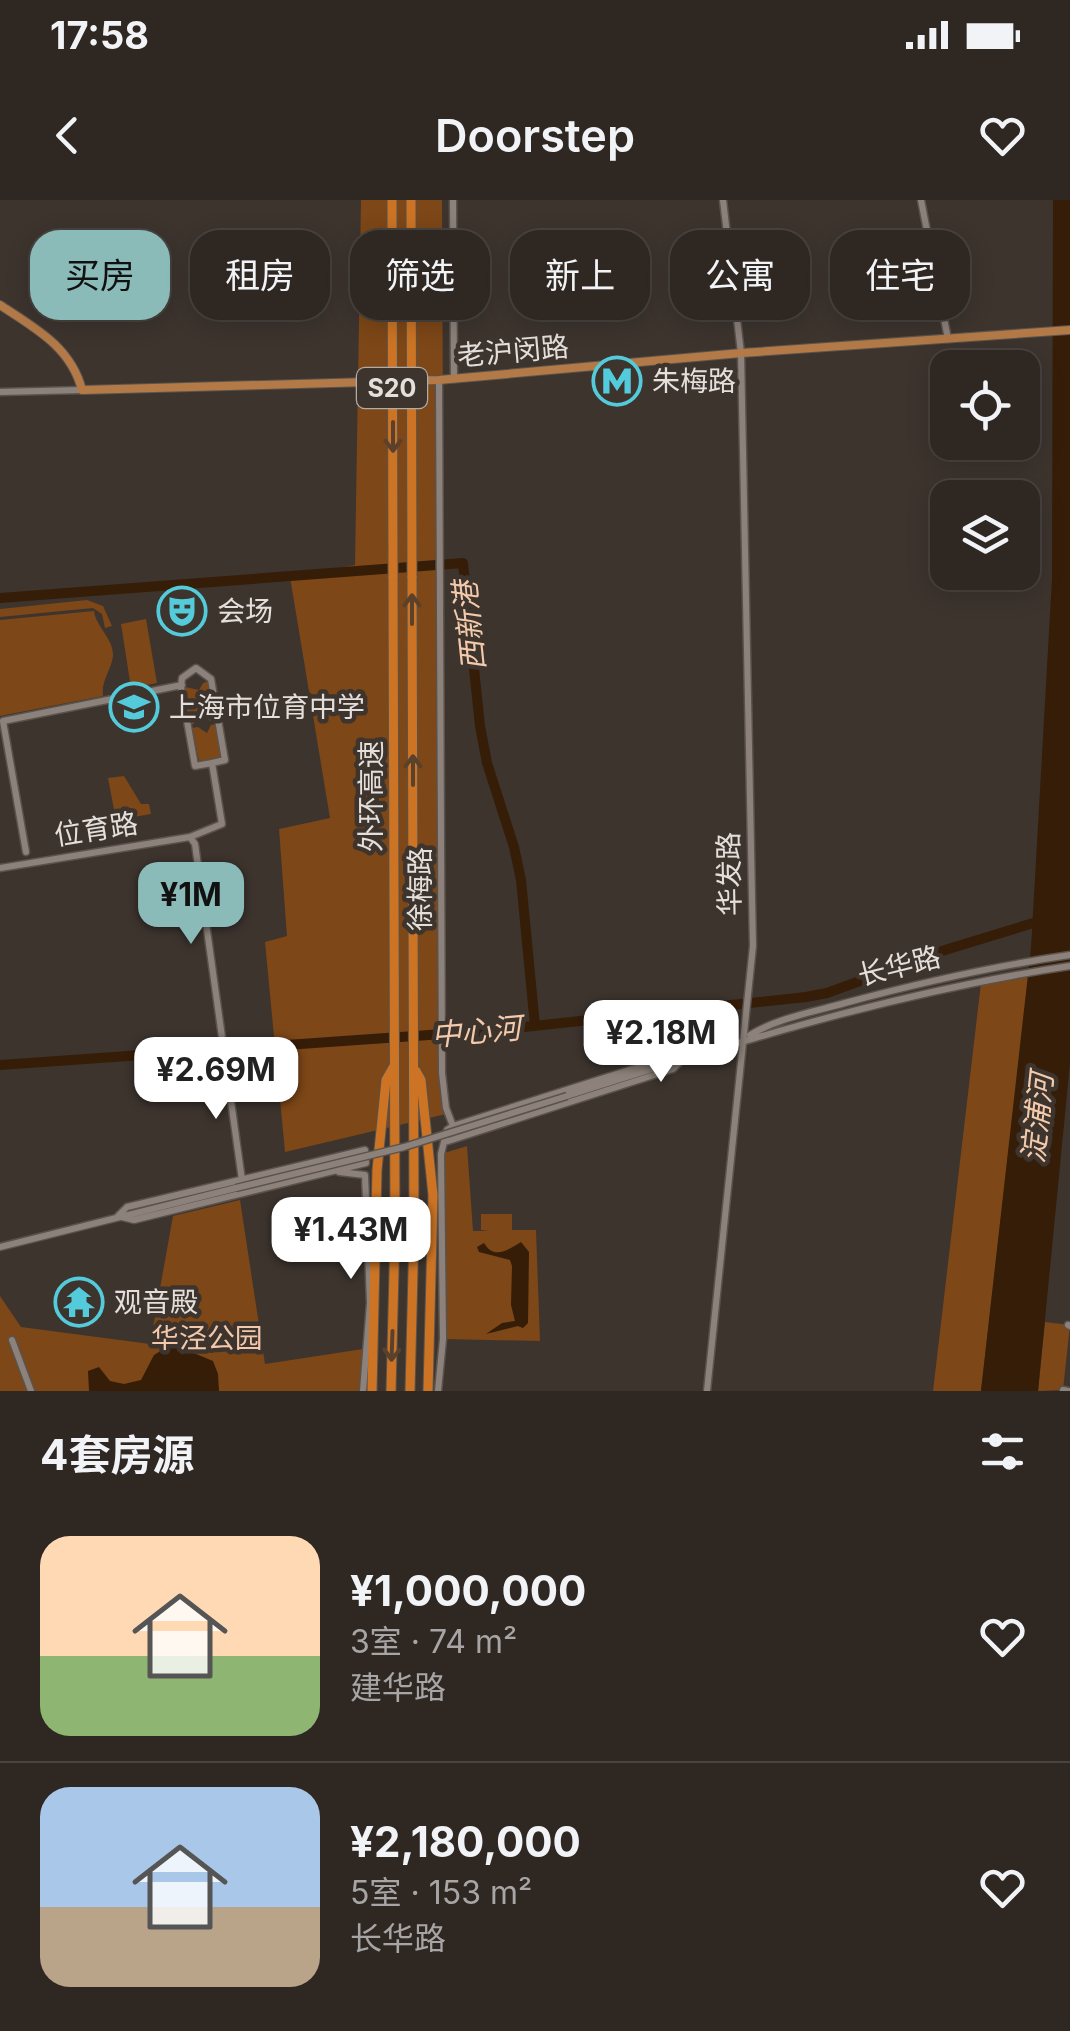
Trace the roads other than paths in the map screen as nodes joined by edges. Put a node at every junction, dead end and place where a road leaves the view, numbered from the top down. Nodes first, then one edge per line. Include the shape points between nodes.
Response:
1 (392, 200) edge
2 (411, 200) edge
3 (454, 200) edge
4 (723, 200) edge
5 (921, 200) edge
6 (0, 305) edge
7 (1070, 330) edge
8 (948, 339) junction
9 (741, 353) junction
10 (454, 379) junction
11 (440, 380) junction
12 (82, 390) junction
13 (0, 392) edge
14 (182, 685) junction
15 (1, 721) edge
16 (212, 763) junction
17 (192, 840) junction
18 (26, 852) dead end
19 (0, 868) edge
20 (1070, 961) edge
21 (745, 1039) junction
22 (684, 1058) junction
23 (394, 1066) junction
24 (414, 1067) junction
25 (453, 1126) junction
26 (444, 1142) junction
27 (333, 1171) junction
28 (242, 1180) junction
29 (118, 1216) junction
30 (0, 1247) edge
31 (12, 1340) dead end
32 (31, 1391) edge
33 (363, 1391) edge
34 (372, 1391) edge
35 (390, 1391) edge
36 (410, 1391) edge
37 (428, 1391) edge
38 (438, 1391) edge
39 (707, 1391) edge

1 -> 23 highway, 外环高速 / S20, bridge
24 -> 2 highway, 外环高速 / S20, bridge
3 - 10 street
4 - 9 street, 华发路
5 - 8 street
6 - 12 main road via 54,341 77,370
7 - 8 main road, 老沪闵路
8 - 9 main road, 老沪闵路
9 - 10 main road, 老沪闵路
9 - 21 street, 华发路 via 753,924
10 - 11 main road, 老沪闵路
11 - 12 main road, 老沪闵路
11 - 25 street, 徐梅路 via 442,1049
12 - 13 street
14 - 15 street
14 - 16 street via 195,766
14 - 16 street via 196,668 211,679 226,760
15 - 18 street
16 - 17 street via 222,824
17 - 19 street, 位育路
17 - 28 street
20 - 21 street, 长华路 via 914,989
21 - 22 street, 长华路
21 - 39 street, 华发路
22 - 25 street, 长华路 via 670,1056
22 - 26 street, 长华路 via 674,1069
22 - 29 street, 长华路, bridge via 404,1147
23 - 34 highway via 386,1080 377,1170
23 -> 35 highway, 外环高速 / S20
24 - 36 highway, 外环高速 / S20
24 - 37 highway via 422,1080 432,1180
25 - 26 street
26 - 38 street
27 - 28 street, 长华路 via 366,1163 366,1150
27 - 29 street, 长华路 via 134,1220
27 - 33 street via 365,1175 370,1302
28 - 29 street, 长华路 via 127,1207
29 - 30 street, 长华路
31 - 32 street

